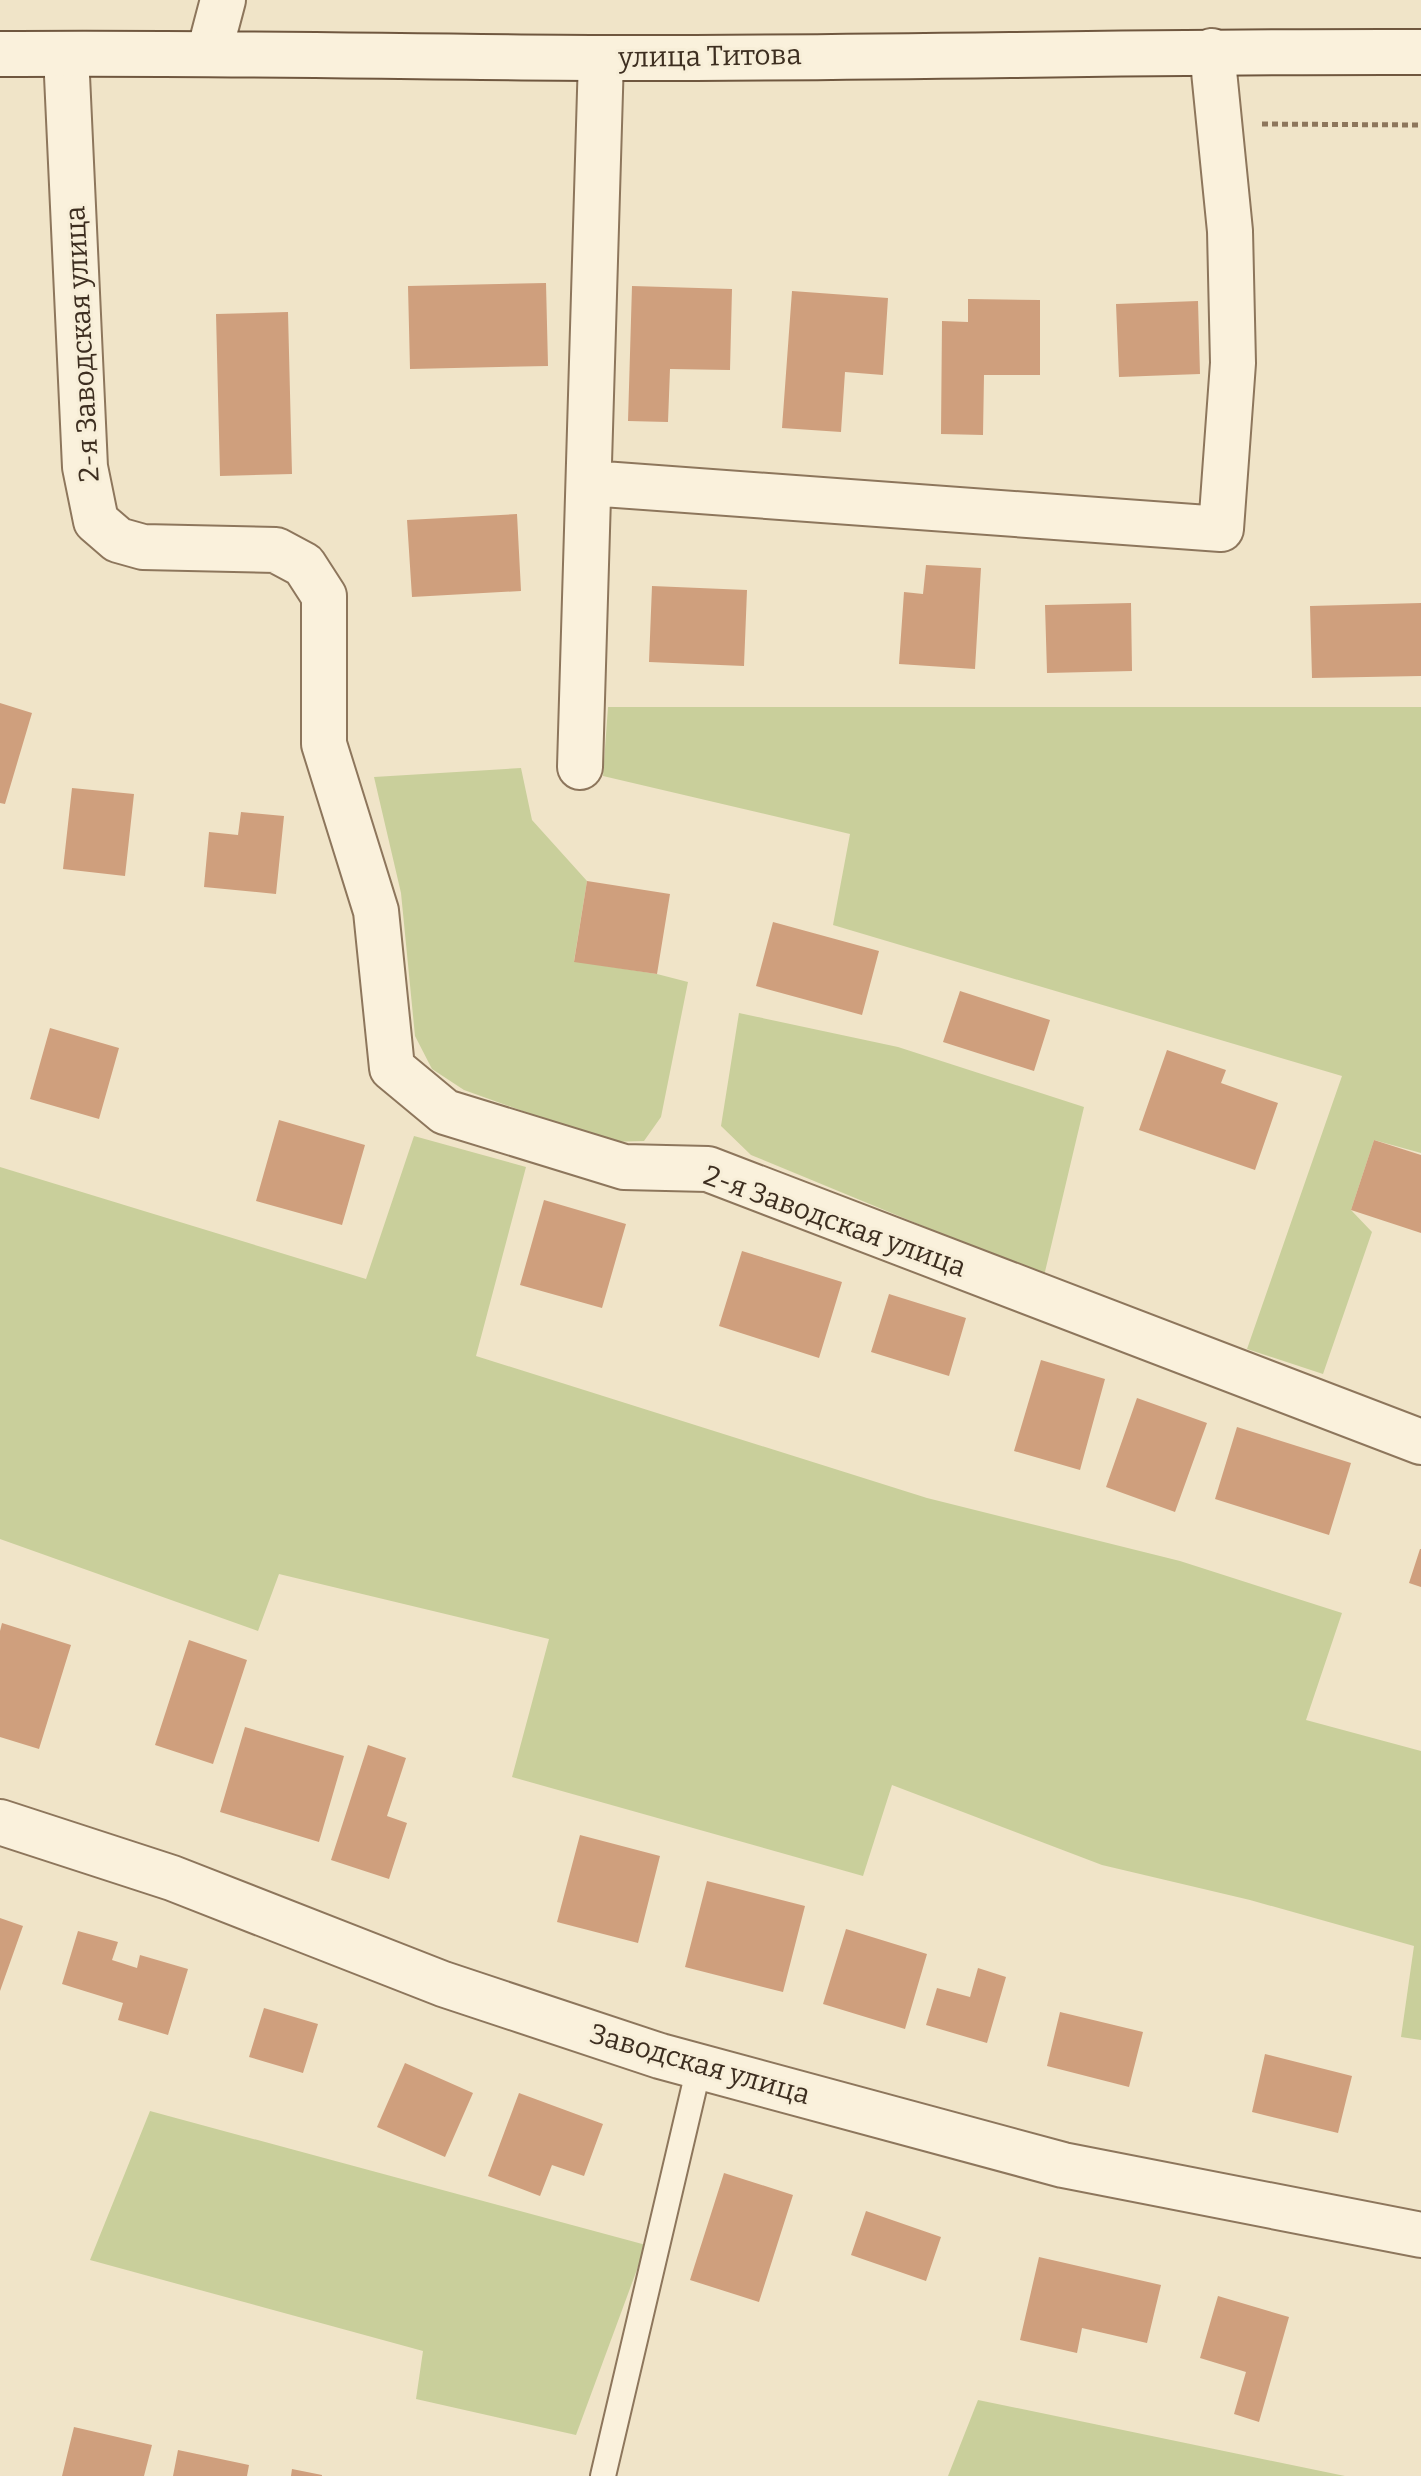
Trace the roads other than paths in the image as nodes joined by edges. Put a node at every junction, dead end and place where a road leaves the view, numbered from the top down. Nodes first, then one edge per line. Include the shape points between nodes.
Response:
1 (223, 0) edge
2 (1212, 51) junction
3 (1421, 52) edge
4 (209, 53) junction
5 (0, 54) edge
6 (66, 54) junction
7 (601, 58) junction
8 (589, 483) junction
9 (580, 767) dead end
10 (1421, 1442) edge
11 (0, 1822) edge
12 (699, 2067) junction
13 (1421, 2235) edge
14 (603, 2476) edge

1 - 4 street
2 - 3 street, улица Титова
2 - 7 street, улица Титова
2 - 8 street via 1230,231 1233,363 1221,529
4 - 6 street, улица Титова
4 - 7 street, улица Титова
5 - 6 street, улица Титова
6 - 10 street, 2-я Заводская улица via 85,467 96,521 118,540 143,547 276,550 304,565 324,596 324,744 376,911 392,1068 445,1112 624,1167 708,1169
7 - 8 street
8 - 9 street
11 - 12 street, Заводская улица via 172,1878 443,1984
12 - 13 street, Заводская улица via 1063,2165
12 - 14 lane

